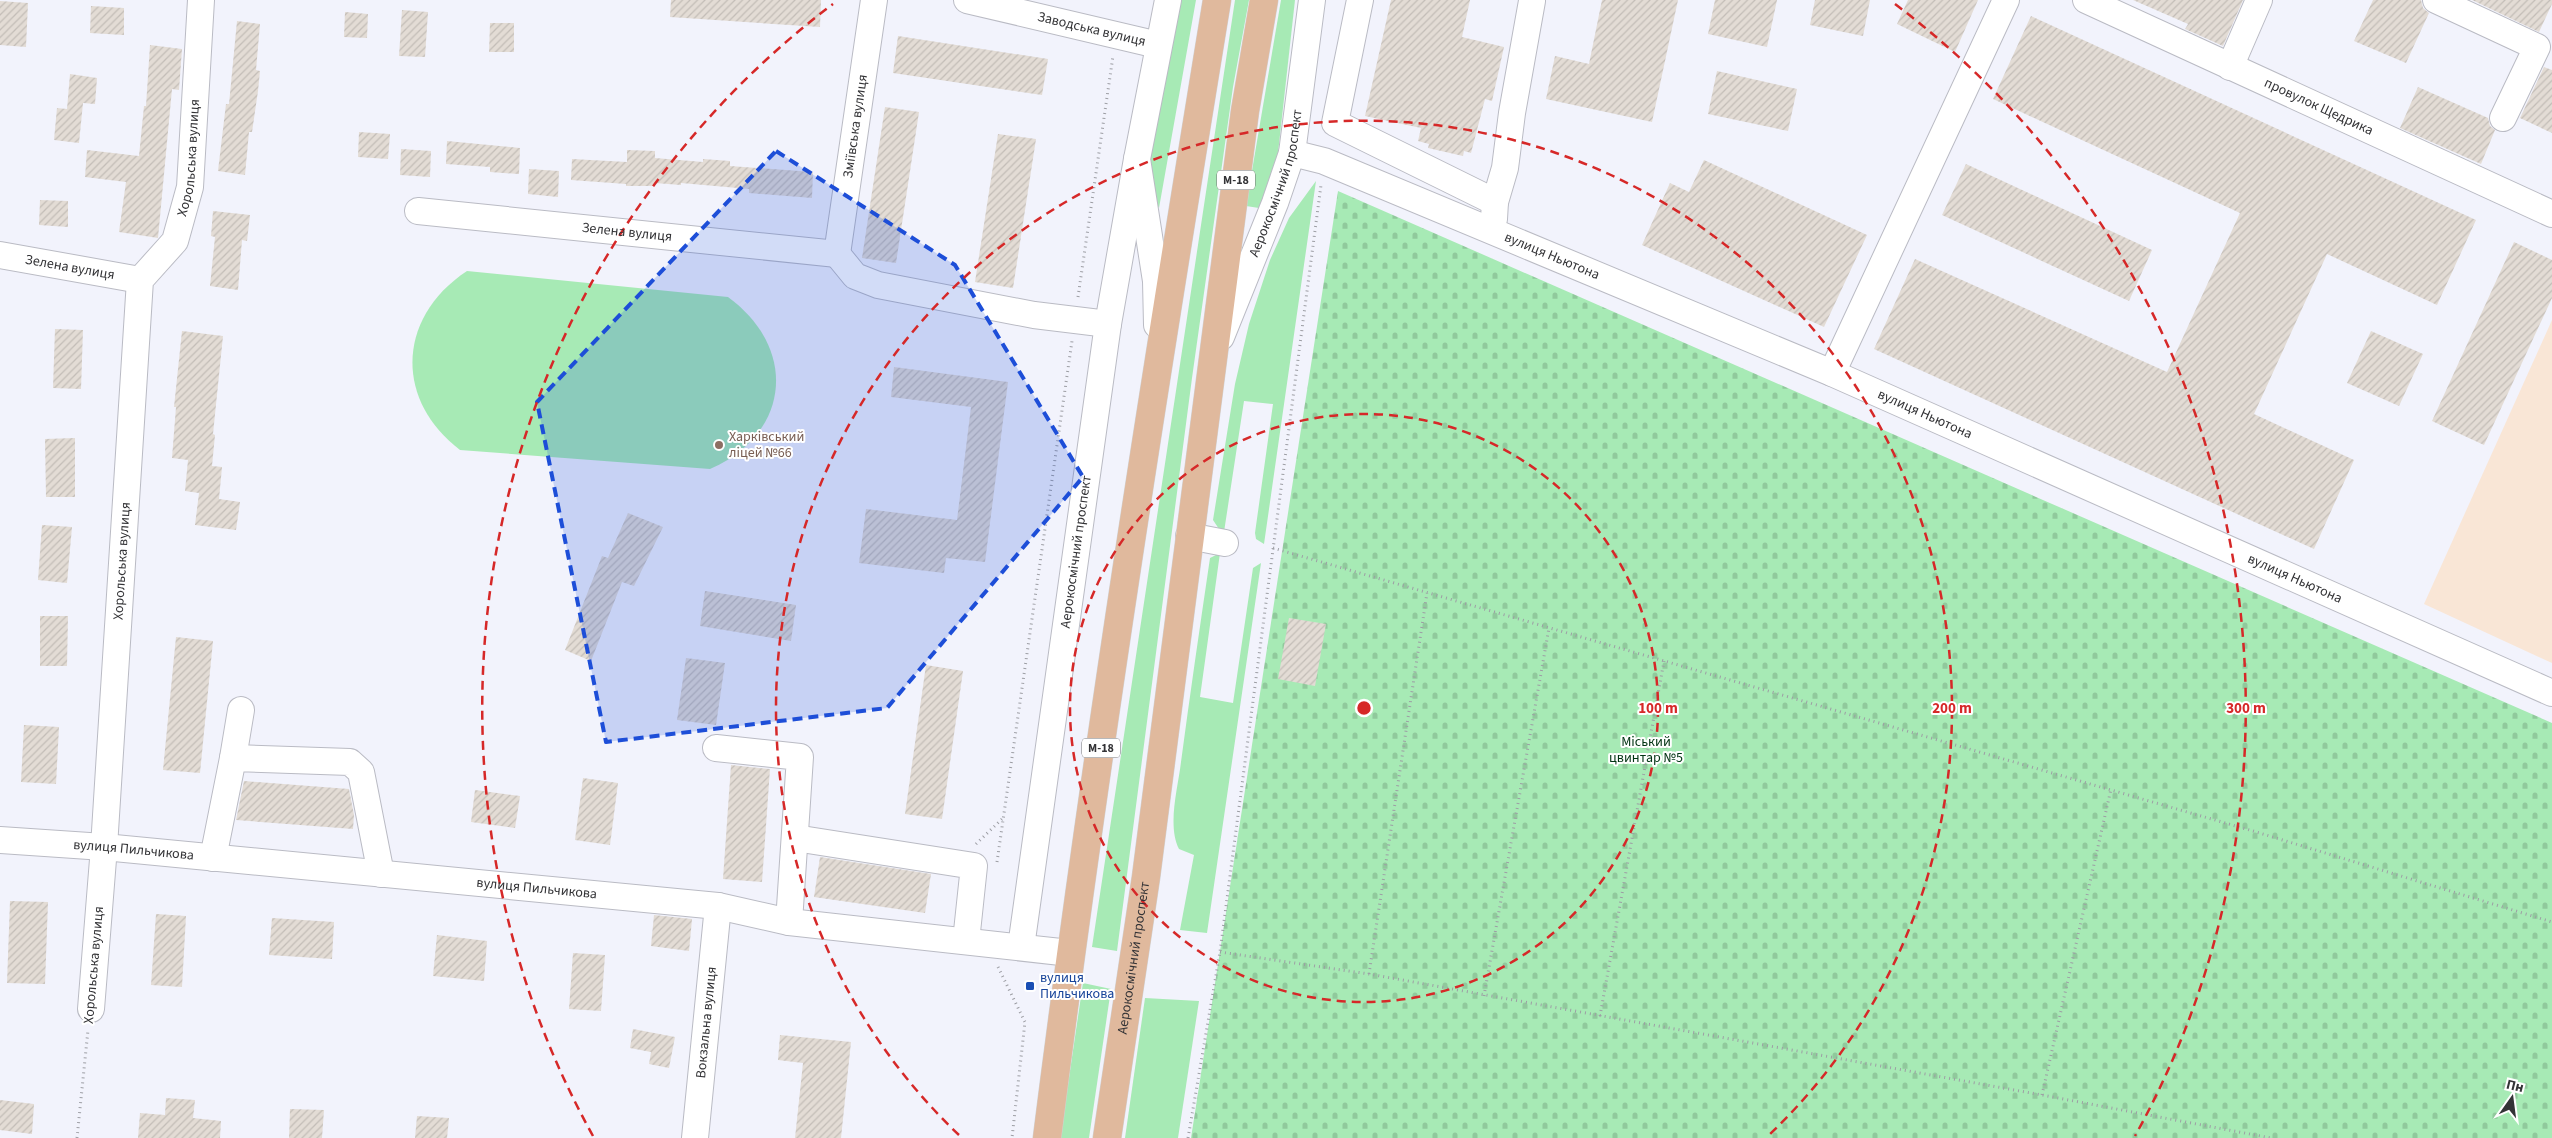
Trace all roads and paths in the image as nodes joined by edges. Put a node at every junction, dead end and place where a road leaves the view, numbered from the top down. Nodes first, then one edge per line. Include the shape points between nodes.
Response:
1 (201, 0) edge
2 (874, 0) edge
3 (966, 0) edge
4 (1168, 0) edge
5 (1217, 0) edge
6 (1264, 0) edge
7 (1312, 0) edge
8 (1360, 0) edge
9 (1532, 0) edge
10 (2006, 0) edge
11 (2086, 0) edge
12 (2259, 0) edge
13 (2438, 0) edge
14 (994, 3) edge
15 (1116, 36) junction
16 (1158, 45) junction
17 (2230, 68) junction
18 (2503, 118) dead end
19 (1292, 153) junction
20 (1137, 159) junction
21 (1322, 176) dead end
22 (1495, 202) junction
23 (418, 211) dead end
24 (2552, 214) edge
25 (1494, 232) junction
26 (837, 254) junction
27 (0, 255) edge
28 (140, 280) junction
29 (1075, 320) junction
30 (1108, 324) junction
31 (1159, 358) junction
32 (1212, 360) junction
33 (1832, 373) junction
34 (1188, 536) junction
35 (1225, 543) dead end
36 (1273, 548) junction
37 (1428, 593) junction
38 (1549, 628) junction
39 (1664, 661) junction
40 (2552, 692) edge
41 (241, 710) dead end
42 (716, 748) dead end
43 (233, 758) junction
44 (2111, 789) junction
45 (1003, 819) junction
46 (794, 838) junction
47 (0, 840) edge
48 (975, 845) dead end
49 (104, 847) junction
50 (213, 858) junction
51 (997, 867) dead end
52 (381, 874) junction
53 (718, 906) junction
54 (789, 922) junction
55 (2552, 922) edge
56 (977, 942) junction
57 (1021, 947) junction
58 (1220, 952) junction
59 (1070, 953) junction
60 (1369, 974) junction
61 (1484, 996) junction
62 (90, 1009) joint
63 (1600, 1016) junction
64 (2042, 1095) junction
65 (77, 1138) edge
66 (695, 1138) edge
67 (1012, 1138) edge
68 (1047, 1138) edge
69 (1107, 1138) edge
70 (1188, 1138) edge
71 (2270, 1138) edge

1 - 28 street, Хорольська вулиця via 190,187 175,242
2 - 26 street, Зміївська вулиця
3 - 14 street, Заводська вулиця
4 - 16 street, Аерокосмічний проспект
5 - 31 main road, Аерокосмічний проспект / М-18
6 - 32 main road, Аерокосмічний проспект / М-18 via 1245,111
7 - 19 street, Аерокосмічний проспект
8 - 22 street via 1335,123
9 - 22 street via 1505,168
10 - 33 street
11 - 17 street, провулок Щедрика
12 - 17 street
13 - 18 street via 2537,47
14 - 15 street, Заводська вулиця
15 - 16 street, Заводська вулиця
15 - 29 path
16 - 20 street, Аерокосмічний проспект
17 - 24 street, провулок Щедрика
19 - 25 street, вулиця Ньютона via 1324,161
19 - 32 street, Аерокосмічний проспект
20 - 30 street, Аерокосмічний проспект
20 - 31 street, Аерокосмічний проспект via 1156,281
21 - 36 path
22 - 25 street
23 - 26 street, Зелена вулиця
25 - 33 street, вулиця Ньютона
26 - 29 street via 855,276 878,285
27 - 28 street, Зелена вулиця
28 - 49 street, Хорольська вулиця
29 - 30 street
29 - 45 path
30 - 57 street, Аерокосмічний проспект
31 - 59 main road, Аерокосмічний проспект / М-18
32 - 34 main road, Аерокосмічний проспект / М-18
33 - 40 street, вулиця Ньютона
34 - 35 street
34 - 69 main road, Аерокосмічний проспект / М-18 via 1146,877
36 - 37 path
36 - 58 path
37 - 38 path
37 - 60 path
38 - 39 path
38 - 61 path
39 - 44 path
39 - 63 path
41 - 43 street
42 - 46 street via 800,757
43 - 50 street
43 - 52 street via 350,762 361,772
44 - 55 path
44 - 64 path
45 - 48 path
45 - 51 path
46 - 54 street
46 - 56 street via 974,866
47 - 49 street, вулиця Пильчикова
49 - 50 street, вулиця Пильчикова
49 - 62 street, Хорольська вулиця
50 - 52 street, вулиця Пильчикова
52 - 53 street, вулиця Пильчикова
53 - 54 street, вулиця Пильчикова
53 - 66 street, Вокзальна вулиця
54 - 56 street, вулиця Пильчикова
56 - 57 street, вулиця Пильчикова
56 - 67 path via 1024,1022
57 - 59 street, вулиця Пильчикова
58 - 60 path
58 - 70 path
59 - 68 main road, Аерокосмічний проспект / М-18
60 - 61 path
61 - 63 path
62 - 65 path, Хорольська вулиця
63 - 64 path
64 - 71 path

